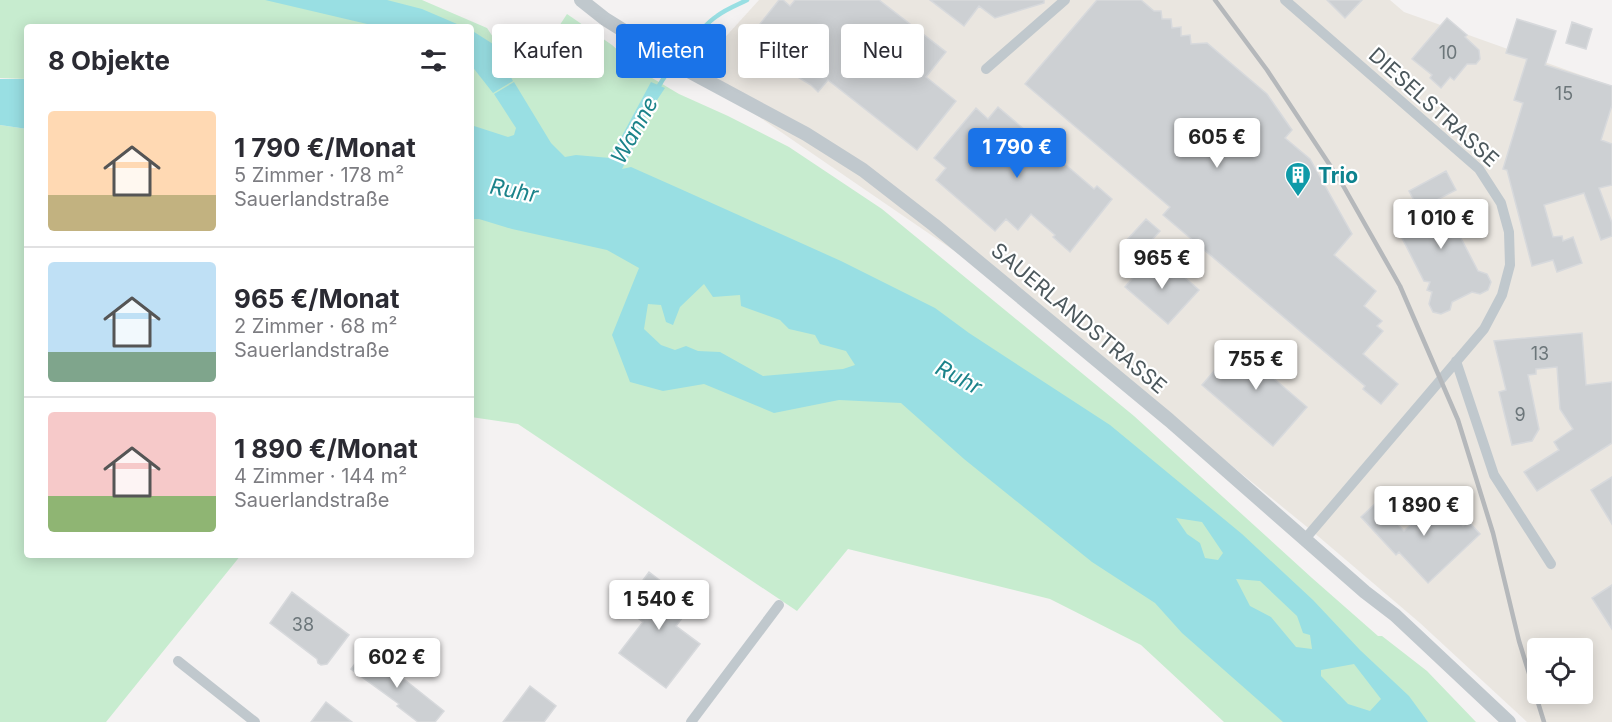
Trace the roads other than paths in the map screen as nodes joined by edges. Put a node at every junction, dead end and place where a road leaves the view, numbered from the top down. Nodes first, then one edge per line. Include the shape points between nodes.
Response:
1 (580, 0) edge
2 (1065, 0) edge
3 (1285, 0) edge
4 (986, 69) dead end
5 (1456, 361) junction
6 (1305, 539) junction
7 (1551, 564) dead end
8 (779, 605) dead end
9 (178, 662) dead end
10 (255, 722) edge
11 (692, 722) edge
12 (1509, 722) edge

1 - 6 street, SAUERLANDSTRASSE via 685,69 806,134 862,170 1169,420
2 - 4 street
3 - 5 street, DIESELSTRASSE via 1469,159 1501,203 1510,248 1507,279 1487,324
5 - 6 street, DIESELSTRASSE
5 - 7 street via 1494,475
6 - 12 street, SAUERLANDSTRASSE via 1395,615
8 - 11 street
9 - 10 street

